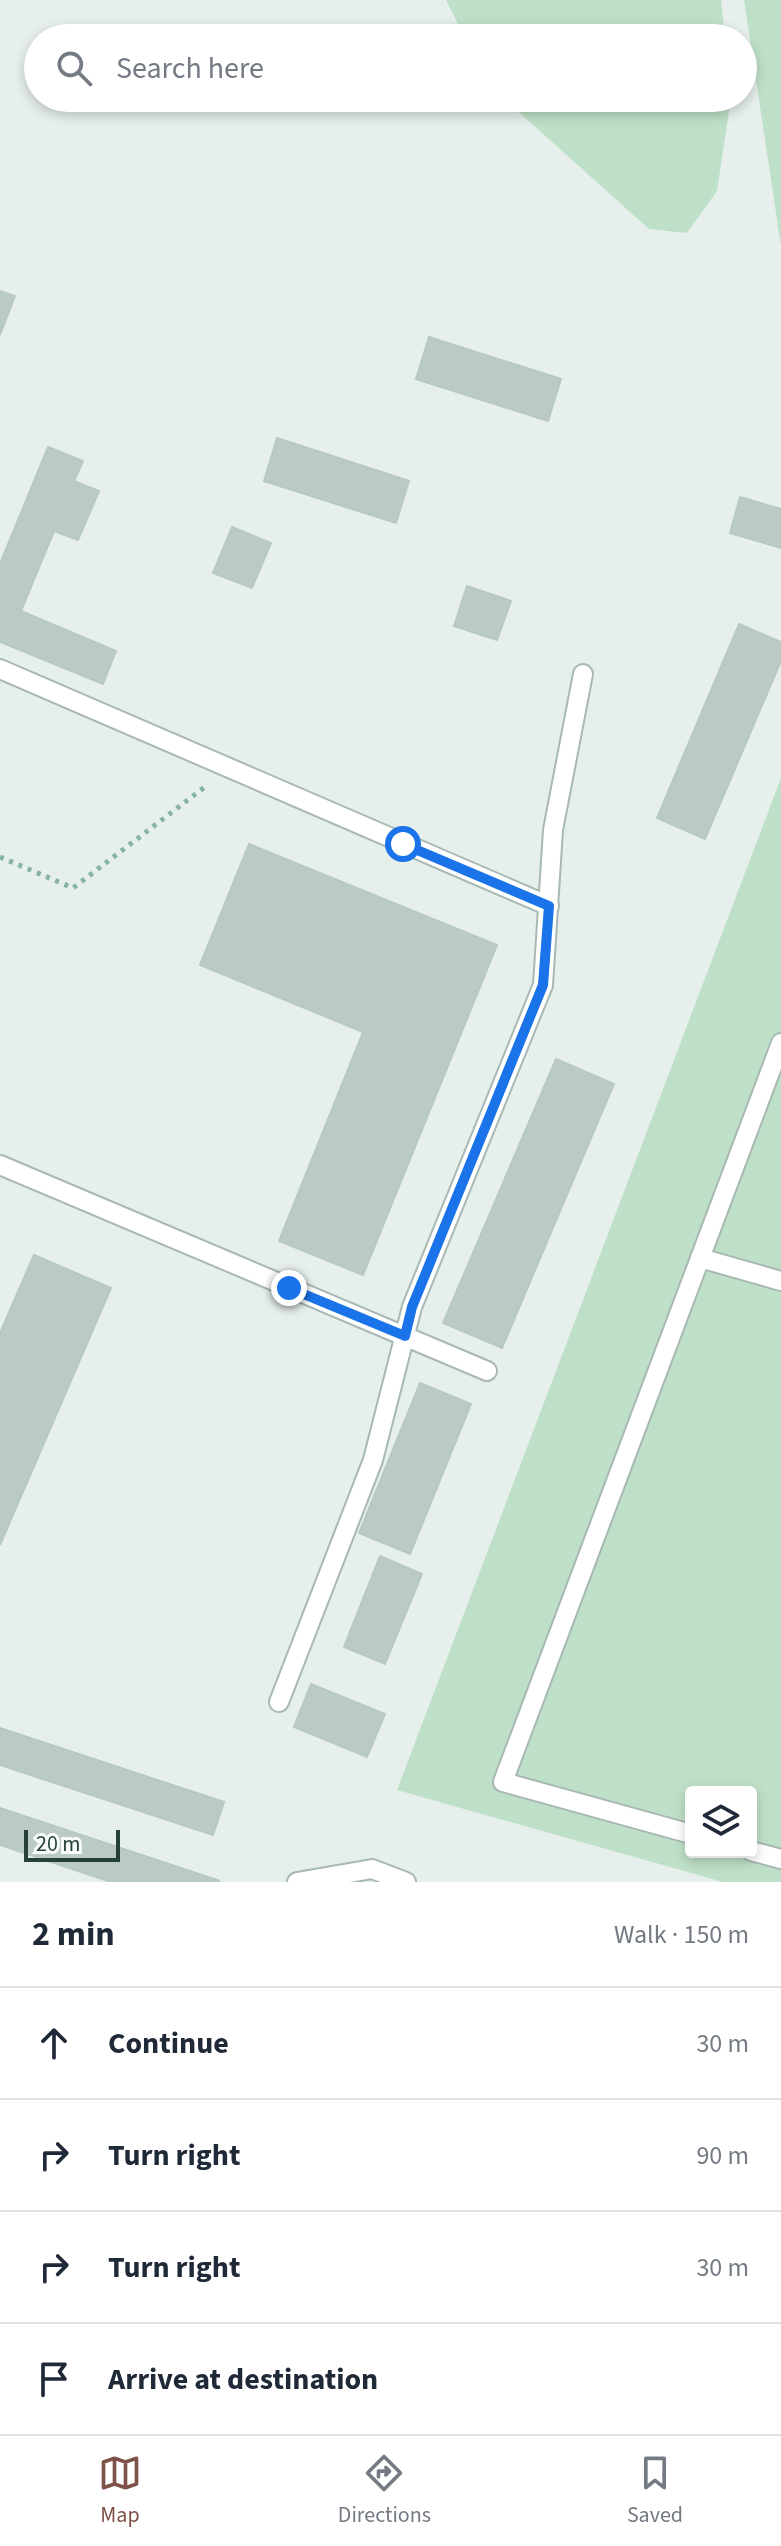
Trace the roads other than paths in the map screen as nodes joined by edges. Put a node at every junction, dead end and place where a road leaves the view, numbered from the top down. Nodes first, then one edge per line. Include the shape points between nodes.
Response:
1 (0, 669) edge
2 (583, 674) dead end
3 (549, 906) junction
4 (781, 1043) edge
5 (0, 1165) edge
6 (700, 1258) junction
7 (781, 1281) edge
8 (405, 1336) junction
9 (487, 1371) dead end
10 (279, 1702) dead end
11 (685, 1832) edge
12 (757, 1853) edge
13 (781, 1859) edge
14 (297, 1882) edge
15 (406, 1882) edge

1 - 3 lane
2 - 3 lane via 553,830
3 - 8 lane via 543,985 412,1307
4 - 6 lane
5 - 8 lane
6 - 7 lane
6 - 11 lane via 503,1782
8 - 9 lane
8 - 10 lane via 373,1460
12 - 13 lane
14 - 15 lane via 372,1869

